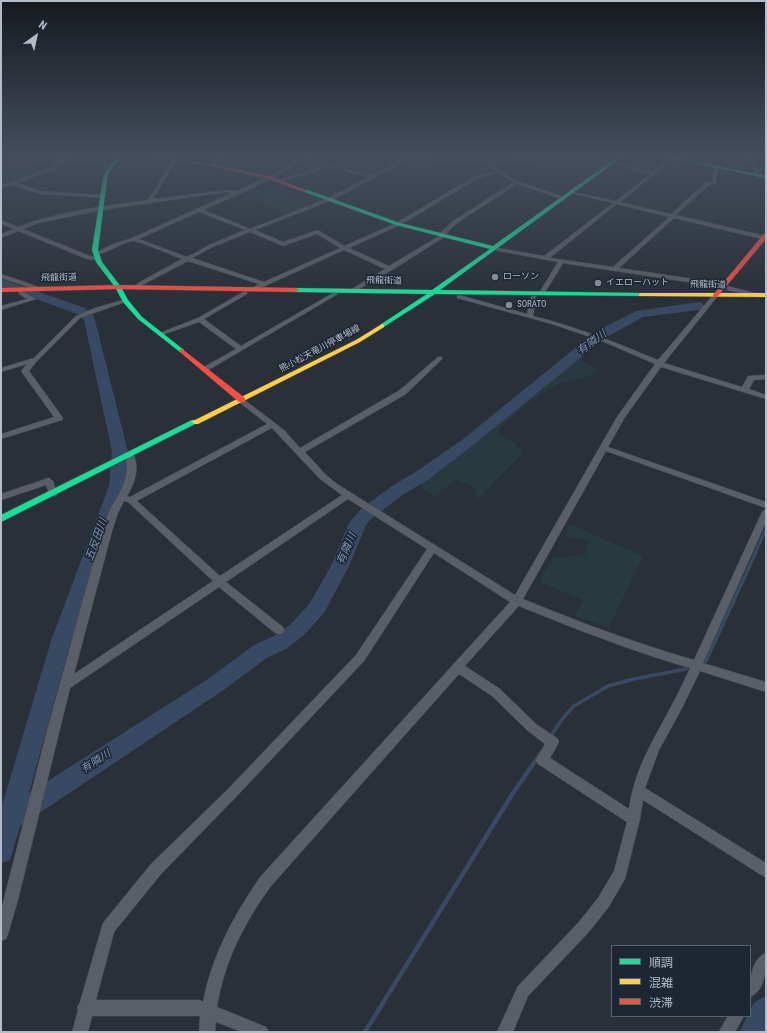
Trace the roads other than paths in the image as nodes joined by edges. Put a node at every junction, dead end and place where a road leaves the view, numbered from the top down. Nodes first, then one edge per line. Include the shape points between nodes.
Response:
1 (103, 203) edge
2 (140, 203) edge
3 (215, 203) edge
4 (319, 203) edge
5 (341, 203) edge
6 (432, 203) edge
7 (484, 203) edge
8 (557, 203) edge
9 (615, 203) edge
10 (622, 203) edge
11 (687, 203) edge
12 (102, 208) junction
13 (200, 210) junction
14 (673, 216) junction
15 (1, 222) edge
16 (398, 224) junction
17 (18, 229) junction
18 (250, 230) junction
19 (442, 235) junction
20 (1, 236) edge
21 (765, 237) edge
22 (134, 239) junction
23 (344, 248) junction
24 (494, 248) junction
25 (97, 257) junction
26 (546, 258) junction
27 (188, 259) junction
28 (562, 261) junction
29 (390, 269) junction
30 (614, 270) junction
31 (1, 276) edge
32 (264, 284) junction
33 (724, 286) junction
34 (137, 288) junction
35 (1, 290) edge
36 (42, 290) junction
37 (119, 290) junction
38 (254, 290) junction
39 (354, 290) junction
40 (21, 293) junction
41 (245, 293) junction
42 (335, 294) junction
43 (429, 294) junction
44 (1, 295) edge
45 (538, 295) junction
46 (459, 297) junction
47 (764, 297) edge
48 (713, 298) junction
49 (126, 301) junction
50 (1, 308) edge
51 (530, 317) junction
52 (200, 319) junction
53 (160, 334) junction
54 (241, 349) junction
55 (440, 358) dead end
56 (36, 359) junction
57 (659, 364) junction
58 (1, 370) edge
59 (204, 370) junction
60 (766, 377) edge
61 (744, 391) junction
62 (766, 398) edge
63 (242, 400) junction
64 (272, 425) junction
65 (1, 437) edge
66 (604, 448) junction
67 (299, 452) junction
68 (128, 456) junction
69 (53, 494) junction
70 (348, 495) junction
71 (1, 497) edge
72 (126, 499) junction
73 (766, 505) edge
74 (766, 512) edge
75 (1, 519) edge
76 (432, 548) junction
77 (220, 582) junction
78 (517, 601) junction
79 (279, 630) dead end
80 (697, 665) junction
81 (457, 667) junction
82 (66, 684) junction
83 (766, 687) edge
84 (638, 790) junction
85 (634, 819) junction
86 (766, 871) edge
87 (1, 934) edge
88 (766, 960) edge
89 (751, 988) edge
90 (85, 1008) junction
91 (208, 1010) junction
92 (735, 1017) edge
93 (80, 1032) edge
94 (207, 1032) edge
95 (261, 1032) edge
96 (505, 1032) edge
97 (727, 1032) edge

1 - 12 main road
2 - 12 street
3 - 13 street
4 - 18 street
5 - 16 main road
6 - 16 street
7 - 19 street via 455,222
8 - 24 main road, 熊小松天竜川停車場線
9 - 26 street
10 - 14 street
11 - 14 street
12 - 17 street via 56,217
12 - 25 main road via 95,250
13 - 18 street
13 - 22 street
14 - 21 street
14 - 30 street
15 - 17 street
16 - 19 main road
16 - 23 street
17 - 20 street
17 - 25 street via 89,258
18 - 23 street via 283,244 318,232
18 - 27 street via 213,245
19 - 24 main road
19 - 29 street
21 - 33 main road
22 - 25 street via 115,245
22 - 27 street
23 - 29 street
23 - 32 street
24 - 26 street
24 - 43 main road, 熊小松天竜川停車場線
25 - 37 main road
26 - 28 street
27 - 32 street
27 - 34 street
28 - 30 street
28 - 45 street
29 - 39 street
30 - 33 street
31 - 36 street
32 - 38 street
33 - 47 street
33 - 48 main road
34 - 37 main road, 飛龍街道
34 - 38 main road, 飛龍街道
35 - 36 main road, 飛龍街道
36 - 37 main road, 飛龍街道
36 - 40 main road, 飛龍街道
37 - 41 main road, 飛龍街道
37 - 49 main road
38 - 39 main road, 飛龍街道
39 - 43 main road, 飛龍街道
40 - 44 main road, 飛龍街道
40 - 50 street via 33,299
41 - 42 main road, 飛龍街道
41 - 52 street
42 - 43 main road, 飛龍街道
42 - 54 street
43 - 45 main road, 飛龍街道
43 - 46 main road, 飛龍街道
43 - 63 main road, 熊小松天竜川停車場線 via 358,341
45 - 46 main road, 飛龍街道
45 - 48 main road, 飛龍街道
45 - 51 street
46 - 51 street
47 - 48 main road, 飛龍街道
48 - 57 street
49 - 53 main road via 140,318
49 - 56 street via 82,316 70,324
51 - 57 street via 592,335
52 - 53 street
52 - 54 street
53 - 59 main road
54 - 59 street
55 - 67 street via 403,392
56 - 58 street
56 - 65 street via 25,371 58,418
57 - 61 street
57 - 66 street via 621,416
59 - 63 main road
60 - 61 street via 751,378
61 - 62 street
63 - 64 street
63 - 68 main road, 熊小松天竜川停車場線
64 - 67 street
64 - 72 street
66 - 73 street
66 - 78 street
67 - 70 street via 323,477
68 - 69 main road, 熊小松天竜川停車場線
68 - 72 street via 132,466
69 - 71 street via 49,481
69 - 75 main road, 熊小松天竜川停車場線
70 - 76 street
70 - 77 street
72 - 77 street
72 - 82 street via 116,508 107,531
74 - 80 street
76 - 78 street
76 - 90 street via 360,658 248,777 156,869 112,922 108,928
77 - 79 street
77 - 82 street
78 - 80 street via 588,630
78 - 81 street
80 - 83 street
80 - 84 street via 654,748
81 - 85 street via 500,696 548,739 542,760
81 - 91 street via 266,881 246,908 228,942
82 - 87 street
84 - 85 street
84 - 86 street
85 - 96 street via 620,874 603,903 583,928 523,991
88 - 89 street
90 - 91 street
90 - 93 street
91 - 94 street
91 - 95 street
92 - 97 street

